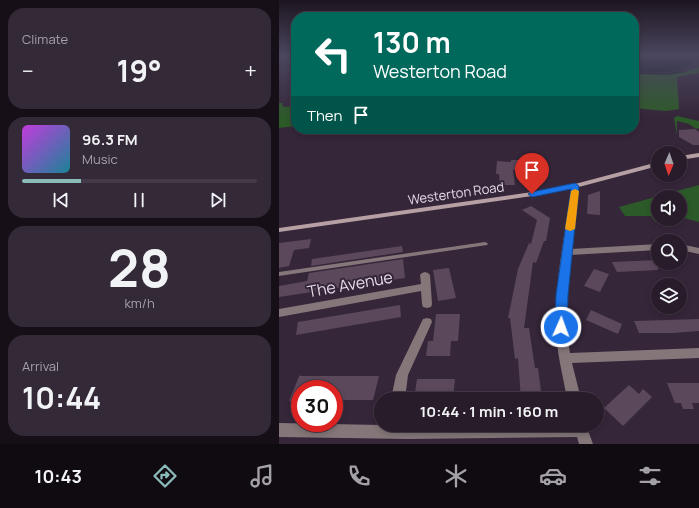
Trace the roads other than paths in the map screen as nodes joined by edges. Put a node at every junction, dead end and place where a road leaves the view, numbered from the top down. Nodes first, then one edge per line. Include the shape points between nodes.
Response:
1 (699, 155) edge
2 (687, 157) edge
3 (651, 166) edge
4 (575, 186) junction
5 (279, 230) edge
6 (485, 244) dead end
7 (651, 247) edge
8 (687, 248) edge
9 (699, 251) edge
10 (567, 252) junction
11 (279, 274) edge
12 (425, 275) dead end
13 (426, 287) junction
14 (427, 304) dead end
15 (279, 313) edge
16 (427, 322) dead end
17 (699, 353) edge
18 (565, 358) junction
19 (399, 392) edge
20 (572, 392) edge
21 (374, 428) edge
22 (279, 430) edge
23 (582, 432) edge
24 (586, 444) edge

1 - 2 street
3 - 4 street, Westerton Road
4 - 5 street, Westerton Road via 524,196
4 - 10 street
6 - 11 lane
7 - 10 street
8 - 9 street
10 - 18 street via 561,327
12 - 13 street
13 - 14 street
13 - 15 street, The Avenue
16 - 19 street via 402,375
17 - 18 street
18 - 20 street
21 - 22 street
23 - 24 street

